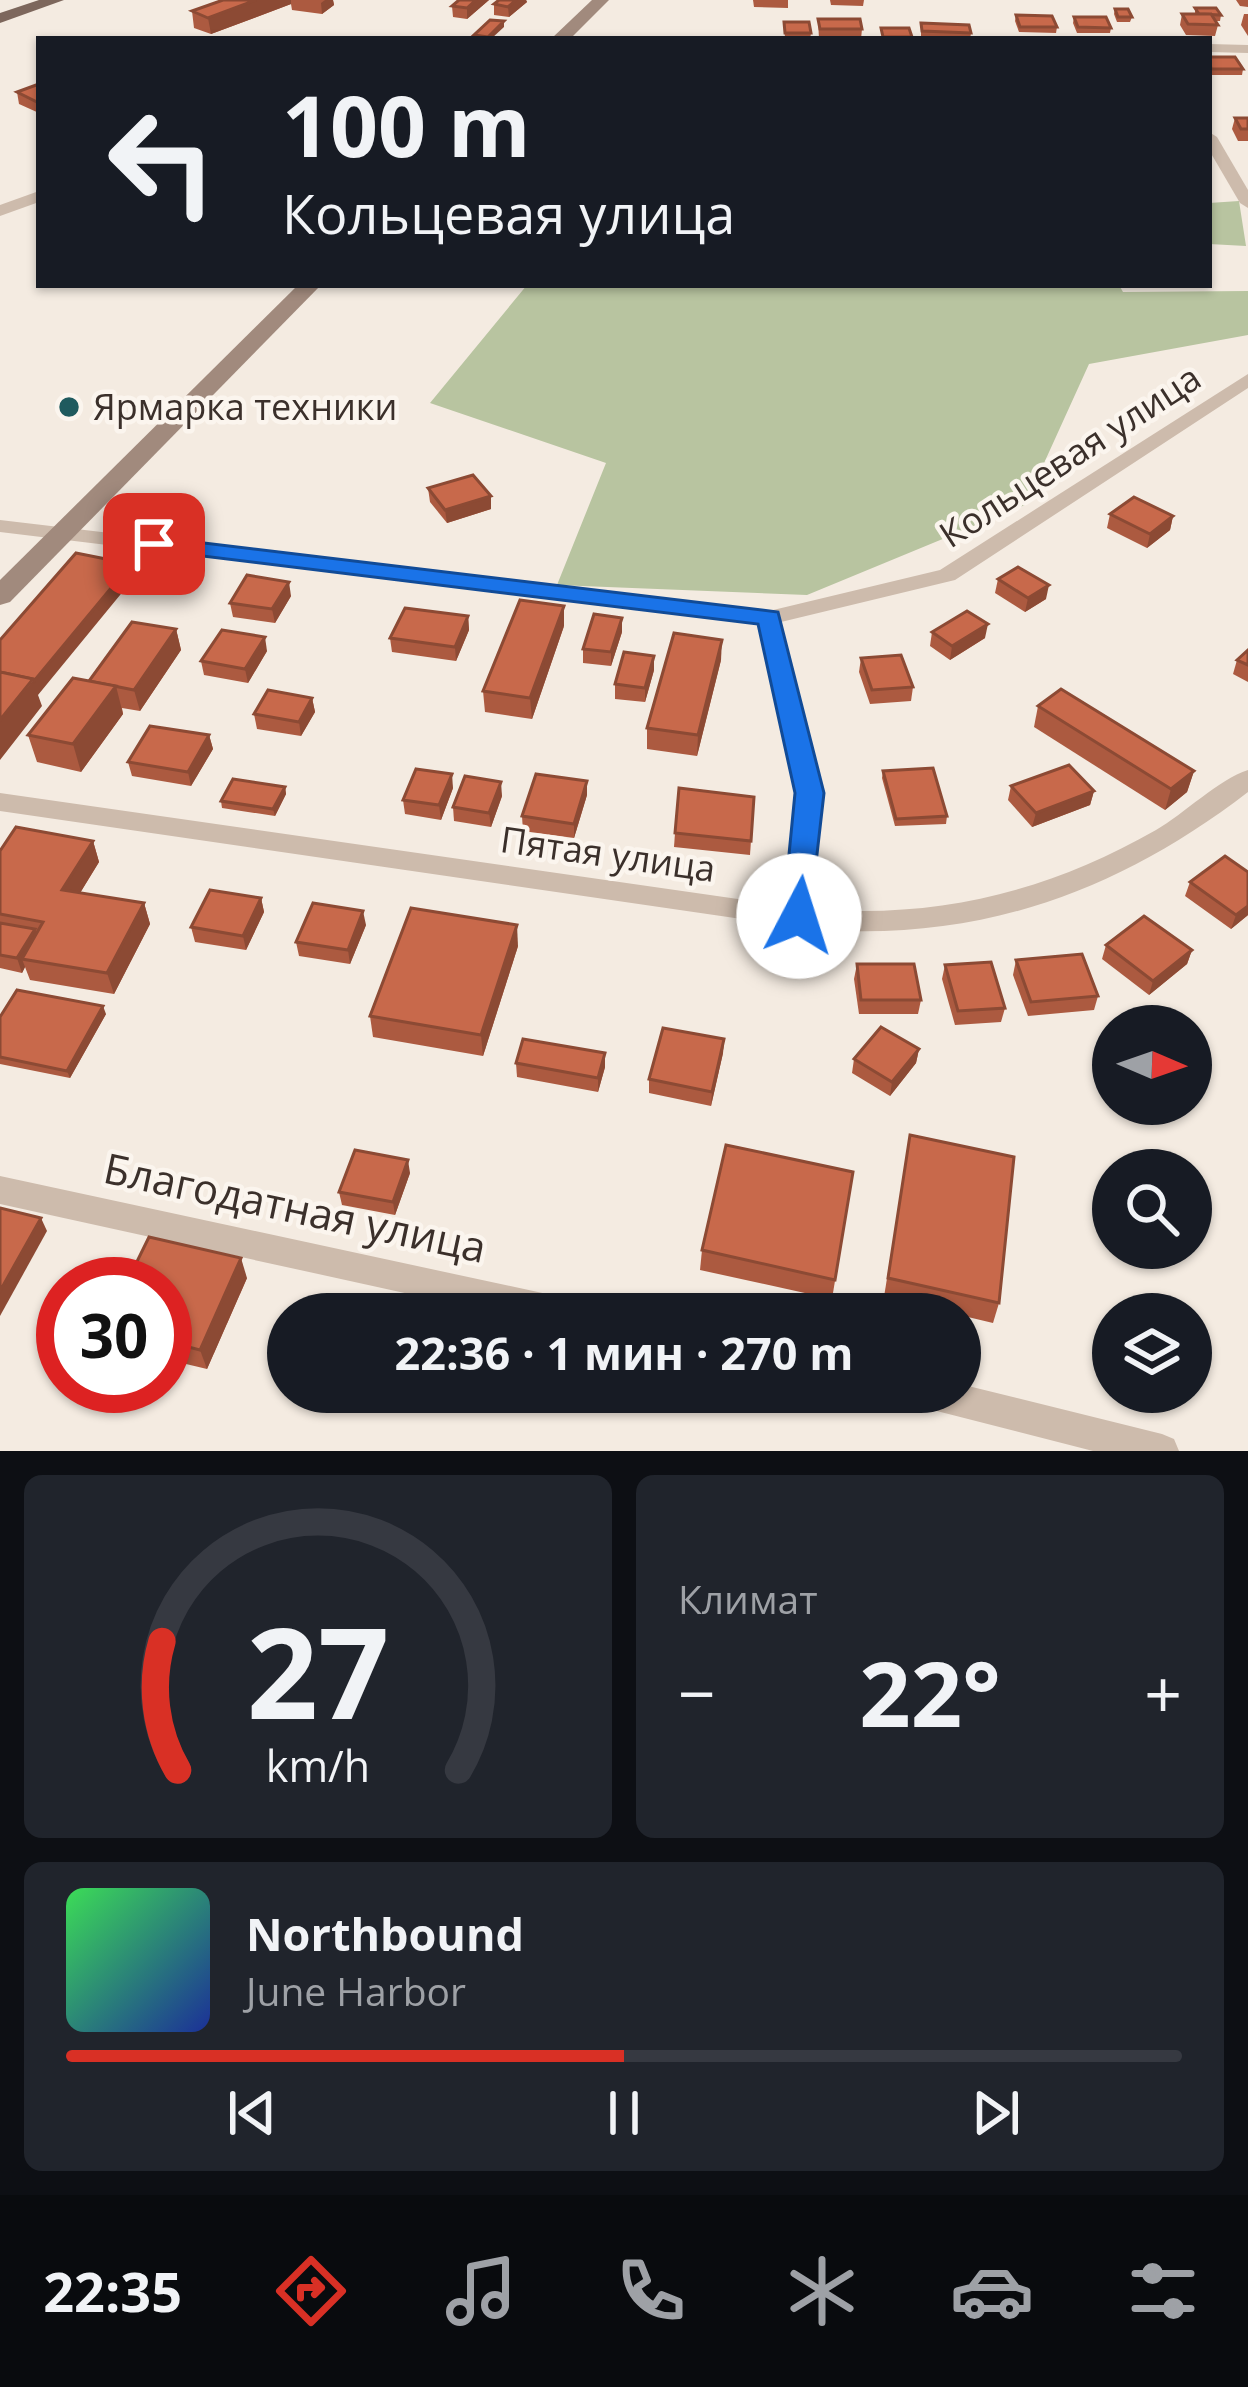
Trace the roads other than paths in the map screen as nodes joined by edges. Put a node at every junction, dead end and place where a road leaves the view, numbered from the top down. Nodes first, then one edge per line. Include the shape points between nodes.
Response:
1 (56, 0) edge
2 (602, 0) edge
3 (0, 18) edge
4 (563, 36) edge
5 (1212, 48) edge
6 (1248, 49) edge
7 (1212, 142) edge
8 (36, 197) edge
9 (1248, 203) edge
10 (0, 211) edge
11 (307, 288) edge
12 (1248, 380) edge
13 (0, 526) edge
14 (59, 535) junction
15 (0, 596) edge
16 (769, 618) junction
17 (1248, 779) edge
18 (0, 802) edge
19 (799, 916) junction
20 (0, 1190) edge
21 (473, 1293) edge
22 (981, 1406) edge
23 (1162, 1451) edge

1 - 3 main road
2 - 4 street
5 - 6 street
7 - 9 street
8 - 10 street
11 - 14 street
12 - 16 street, Кольцевая улица via 947,575
13 - 14 street, Кольцевая улица
14 - 15 street
14 - 16 street, Кольцевая улица
16 - 19 street via 809,793
17 - 19 street, Пятая улица via 1151,847 993,909 908,922
18 - 19 street, Пятая улица
20 - 21 street, Благодатная улица
22 - 23 street

